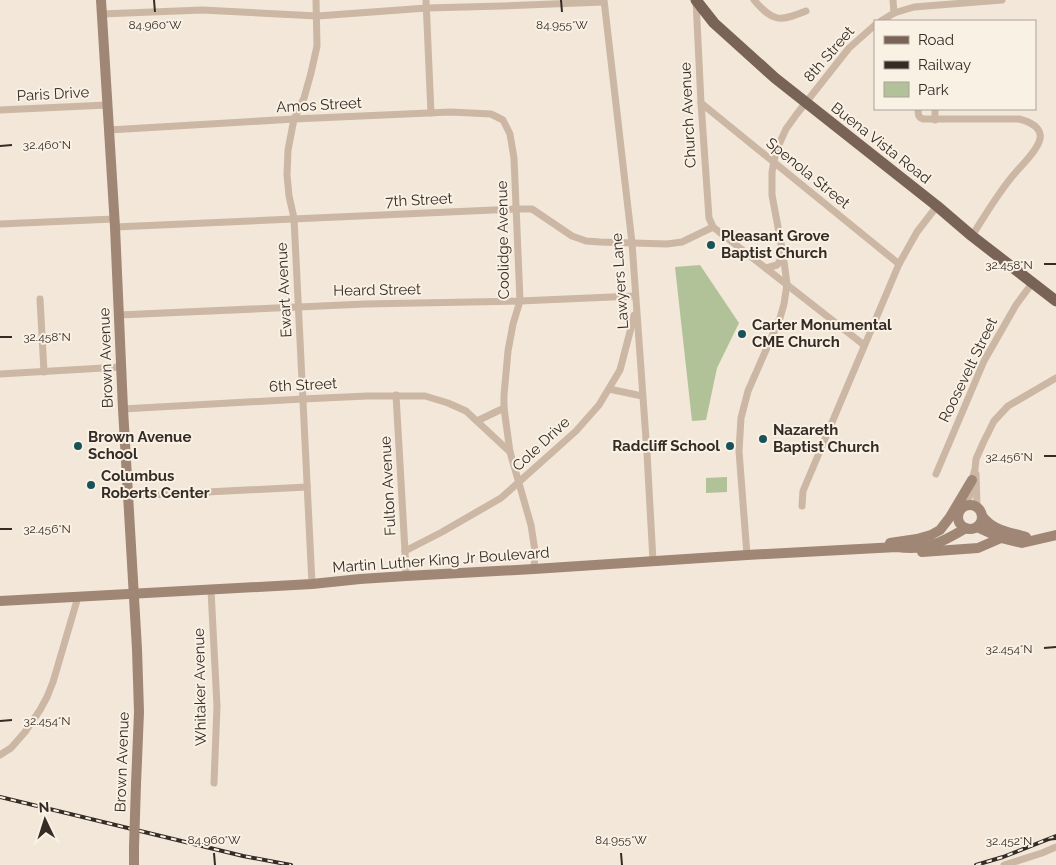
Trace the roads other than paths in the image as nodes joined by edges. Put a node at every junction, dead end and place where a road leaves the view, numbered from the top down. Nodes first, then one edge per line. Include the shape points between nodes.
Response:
1 (101, 0) edge
2 (316, 0) edge
3 (696, 0) edge
4 (754, 0) edge
5 (892, 0) edge
6 (1002, 0) edge
7 (604, 1) edge
8 (502, 3) edge
9 (426, 4) edge
10 (806, 11) dead end
11 (894, 13) junction
12 (102, 14) junction
13 (317, 16) junction
14 (883, 20) edge
15 (874, 26) edge
16 (700, 103) junction
17 (806, 103) junction
18 (107, 104) junction
19 (0, 110) edge
20 (918, 110) edge
21 (935, 110) edge
22 (431, 113) junction
23 (294, 120) junction
24 (935, 120) junction
25 (109, 130) junction
26 (512, 145) joint
27 (773, 162) junction
28 (937, 206) junction
29 (516, 208) junction
30 (294, 218) junction
31 (114, 223) junction
32 (0, 224) edge
33 (713, 227) junction
34 (972, 236) junction
35 (632, 243) junction
36 (783, 256) junction
37 (899, 264) junction
38 (766, 268) junction
39 (1033, 282) junction
40 (787, 284) junction
41 (635, 296) junction
42 (40, 299) dead end
43 (520, 301) junction
44 (1056, 301) edge
45 (298, 306) junction
46 (636, 307) junction
47 (119, 315) junction
48 (864, 344) junction
49 (121, 367) junction
50 (44, 372) junction
51 (0, 374) edge
52 (1056, 378) edge
53 (609, 389) junction
54 (396, 396) junction
55 (642, 396) junction
56 (303, 398) junction
57 (504, 408) junction
58 (123, 409) junction
59 (477, 421) junction
60 (510, 452) junction
61 (975, 469) junction
62 (936, 474) dead end
63 (972, 480) junction
64 (519, 483) junction
65 (307, 487) junction
66 (128, 496) junction
67 (802, 506) dead end
68 (965, 506) junction
69 (977, 506) junction
70 (958, 515) junction
71 (983, 516) junction
72 (977, 527) junction
73 (966, 528) junction
74 (1056, 535) edge
75 (1001, 538) junction
76 (1031, 540) junction
77 (897, 547) junction
78 (879, 548) junction
79 (405, 551) junction
80 (747, 555) junction
81 (653, 561) junction
82 (534, 569) junction
83 (406, 576) junction
84 (312, 584) junction
85 (211, 590) junction
86 (134, 595) junction
87 (78, 597) junction
88 (0, 601) edge
89 (0, 755) edge
90 (214, 783) dead end
91 (1056, 847) edge
92 (134, 865) edge
93 (1004, 865) edge

1 - 12 main road, Brown Avenue
2 - 13 street, Ewart Avenue
3 - 16 street, Church Avenue
3 - 17 main road, Buena Vista Road via 714,23
4 - 10 street via 774,18 789,18
5 - 11 street
6 - 11 street via 914,8
7 - 8 street
7 - 35 street, Lawyers Lane
8 - 9 street
9 - 13 street
9 - 22 street
11 - 14 street
12 - 13 street via 202,10
12 - 18 main road, Brown Avenue
13 - 23 street, Ewart Avenue via 317,46 304,98
15 - 17 street, 8th Street via 849,48
16 - 27 street, Spenola Street
16 - 33 street, Church Avenue via 709,218
17 - 27 street, 8th Street via 786,128
17 - 28 main road, Buena Vista Road
18 - 19 street, Paris Drive
18 - 25 main road, Brown Avenue
20 - 24 street via 920,118
21 - 24 street
22 - 23 street, Amos Street
22 - 26 street, Amos Street via 491,114 503,120
23 - 25 street, Amos Street
23 - 30 street, Ewart Avenue via 287,175
24 - 34 street via 1019,119 1030,122 1040,134 1040,143 1008,181
25 - 31 main road, Brown Avenue
26 - 29 street, Coolidge Avenue
27 - 36 street, 8th Street via 772,194
27 - 37 street, Spenola Street
28 - 34 main road, Buena Vista Road
28 - 37 street
29 - 30 street, 7th Street
29 - 35 street, 7th Street via 532,209 572,236 586,241
29 - 43 street, Coolidge Avenue
30 - 31 street, 7th Street
30 - 45 street, Ewart Avenue
31 - 32 street, 7th Street
31 - 47 main road, Brown Avenue
33 - 35 street, 7th Street via 682,242
33 - 38 street
34 - 39 main road, Buena Vista Road
35 - 41 street, Lawyers Lane
36 - 38 street via 777,265
36 - 40 street, 8th Street
37 - 48 street
38 - 40 street
39 - 44 main road, Buena Vista Road
39 - 62 street, Roosevelt Street via 984,361
40 - 48 street
40 - 80 street, 8th Street via 780,318 748,391 741,418 739,454
41 - 43 street, Heard Street
41 - 46 street, Lawyers Lane
42 - 50 street
43 - 45 street, Heard Street
43 - 57 street, Coolidge Avenue via 508,351
45 - 47 street, Heard Street
45 - 56 street, Ewart Avenue
46 - 53 street, Cole Drive via 620,370
46 - 55 street, Lawyers Lane
47 - 49 main road, Brown Avenue
48 - 67 street via 803,491
49 - 50 street
49 - 58 main road, Brown Avenue
50 - 51 street
52 - 61 street via 1008,406 994,420 976,459
53 - 55 street
53 - 64 street, Cole Drive via 576,431
54 - 56 street, 6th Street
54 - 59 street, 6th Street via 425,396 440,400 466,411
54 - 79 street, Fulton Avenue
55 - 81 street, Lawyers Lane
56 - 58 street, 6th Street
56 - 65 street, Ewart Avenue
57 - 59 street
57 - 60 street, Coolidge Avenue
58 - 66 main road, Brown Avenue
59 - 60 street, 6th Street
60 - 64 street, Coolidge Avenue
61 - 63 street
61 - 69 street
63 - 68 street
63 - 78 main road via 940,530
64 - 79 street, Cole Drive via 501,498
64 - 82 street, Coolidge Avenue via 531,525
65 - 66 street
65 - 84 street, Ewart Avenue
66 - 86 main road, Brown Avenue
68 - 69 main road
68 - 70 main road
69 - 71 main road
70 - 73 main road
70 - 77 main road, Martin Luther King Jr Boulevard via 949,529 942,533
71 - 72 main road
71 - 76 main road via 997,529
72 - 73 main road
72 - 75 main road
73 - 77 main road, Martin Luther King Jr Boulevard via 927,547
74 - 76 main road
75 - 76 main road via 1022,542
75 - 78 main road, Martin Luther King Jr Boulevard via 978,548 905,553
77 - 78 main road, Martin Luther King Jr Boulevard
78 - 80 main road, Martin Luther King Jr Boulevard
79 - 83 street, Fulton Avenue
80 - 81 main road, Martin Luther King Jr Boulevard
81 - 82 main road, Martin Luther King Jr Boulevard
82 - 83 main road, Martin Luther King Jr Boulevard
83 - 84 main road, Martin Luther King Jr Boulevard
84 - 85 main road, Martin Luther King Jr Boulevard
85 - 86 main road, Martin Luther King Jr Boulevard
85 - 90 street, Whitaker Avenue via 216,706
86 - 87 main road, Martin Luther King Jr Boulevard
86 - 92 main road, Brown Avenue, bridge via 139,712
87 - 88 main road, Martin Luther King Jr Boulevard
87 - 89 street via 47,697 25,732
91 - 93 street

